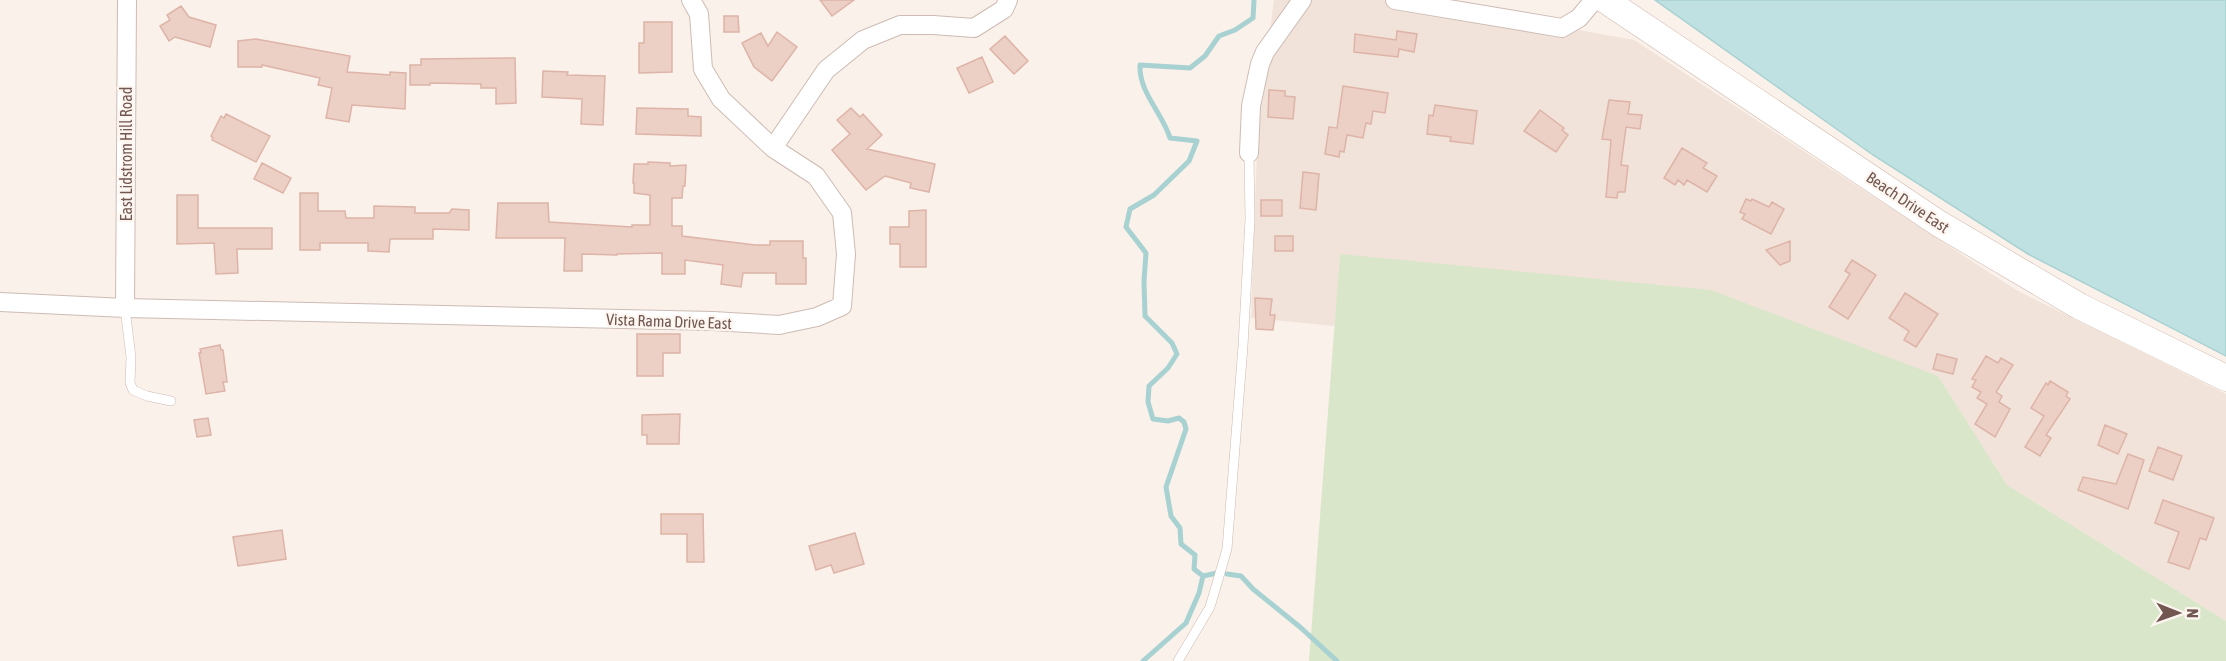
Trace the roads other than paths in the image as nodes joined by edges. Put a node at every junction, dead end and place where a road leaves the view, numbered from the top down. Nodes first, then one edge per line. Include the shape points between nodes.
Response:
1 (127, 0) edge
2 (691, 0) edge
3 (1008, 0) edge
4 (1302, 0) edge
5 (1395, 0) edge
6 (1594, 0) edge
7 (1605, 0) edge
8 (773, 148) junction
9 (1249, 153) joint
10 (0, 302) edge
11 (125, 308) junction
12 (2226, 378) edge
13 (171, 400) dead end
14 (1178, 661) edge

1 - 11 street, East Lidstrom Hill Road
2 - 8 street, Vista Rama Drive East via 699,14 703,69 722,99
3 - 8 street via 1004,9 974,28 900,25 863,40 826,70
4 - 9 street via 1260,64 1251,106
5 - 6 street via 1562,28 1579,18
7 - 12 main road, Beach Drive East via 1938,223 2079,306
8 - 11 street, Vista Rama Drive East via 816,176 842,213 846,254 842,306 816,317 779,325
9 - 14 lane via 1244,345 1227,549 1210,607
10 - 11 street
11 - 13 lane via 133,390

